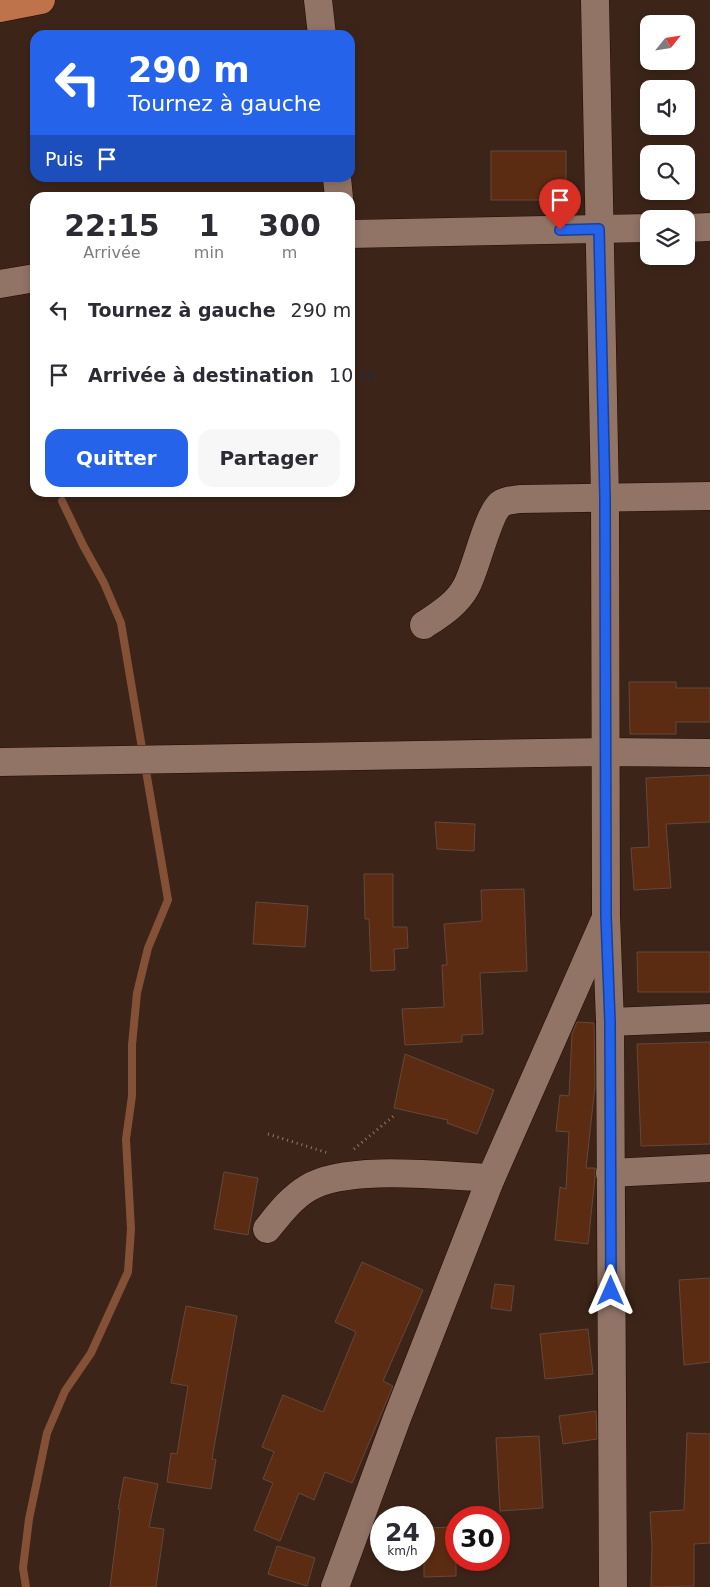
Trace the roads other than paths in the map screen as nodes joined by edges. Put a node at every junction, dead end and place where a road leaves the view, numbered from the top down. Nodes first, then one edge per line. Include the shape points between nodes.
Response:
1 (41, 0) edge
2 (318, 0) edge
3 (595, 0) edge
4 (0, 8) edge
5 (321, 30) edge
6 (710, 227) edge
7 (640, 228) edge
8 (695, 228) edge
9 (599, 229) junction
10 (355, 234) edge
11 (30, 279) edge
12 (0, 284) edge
13 (710, 496) edge
14 (605, 498) junction
15 (424, 626) dead end
16 (606, 752) junction
17 (710, 753) edge
18 (0, 762) edge
19 (606, 916) junction
20 (710, 1018) edge
21 (610, 1022) junction
22 (710, 1168) edge
23 (610, 1173) junction
24 (491, 1178) junction
25 (267, 1229) dead end
26 (335, 1587) edge
27 (613, 1587) edge

1 - 4 main road
2 - 5 street
3 - 9 street
6 - 8 street
7 - 9 street
9 - 10 street
9 - 14 street
11 - 12 street
13 - 14 street
14 - 15 street via 520,499 500,504 490,520 466,588 448,608
14 - 16 street
16 - 17 street
16 - 18 street
16 - 19 street
19 - 21 street
19 - 24 street
20 - 21 street
21 - 23 street
22 - 23 street
23 - 27 street
24 - 25 street via 383,1174 345,1176 309,1187 293,1199
24 - 26 street via 396,1418

